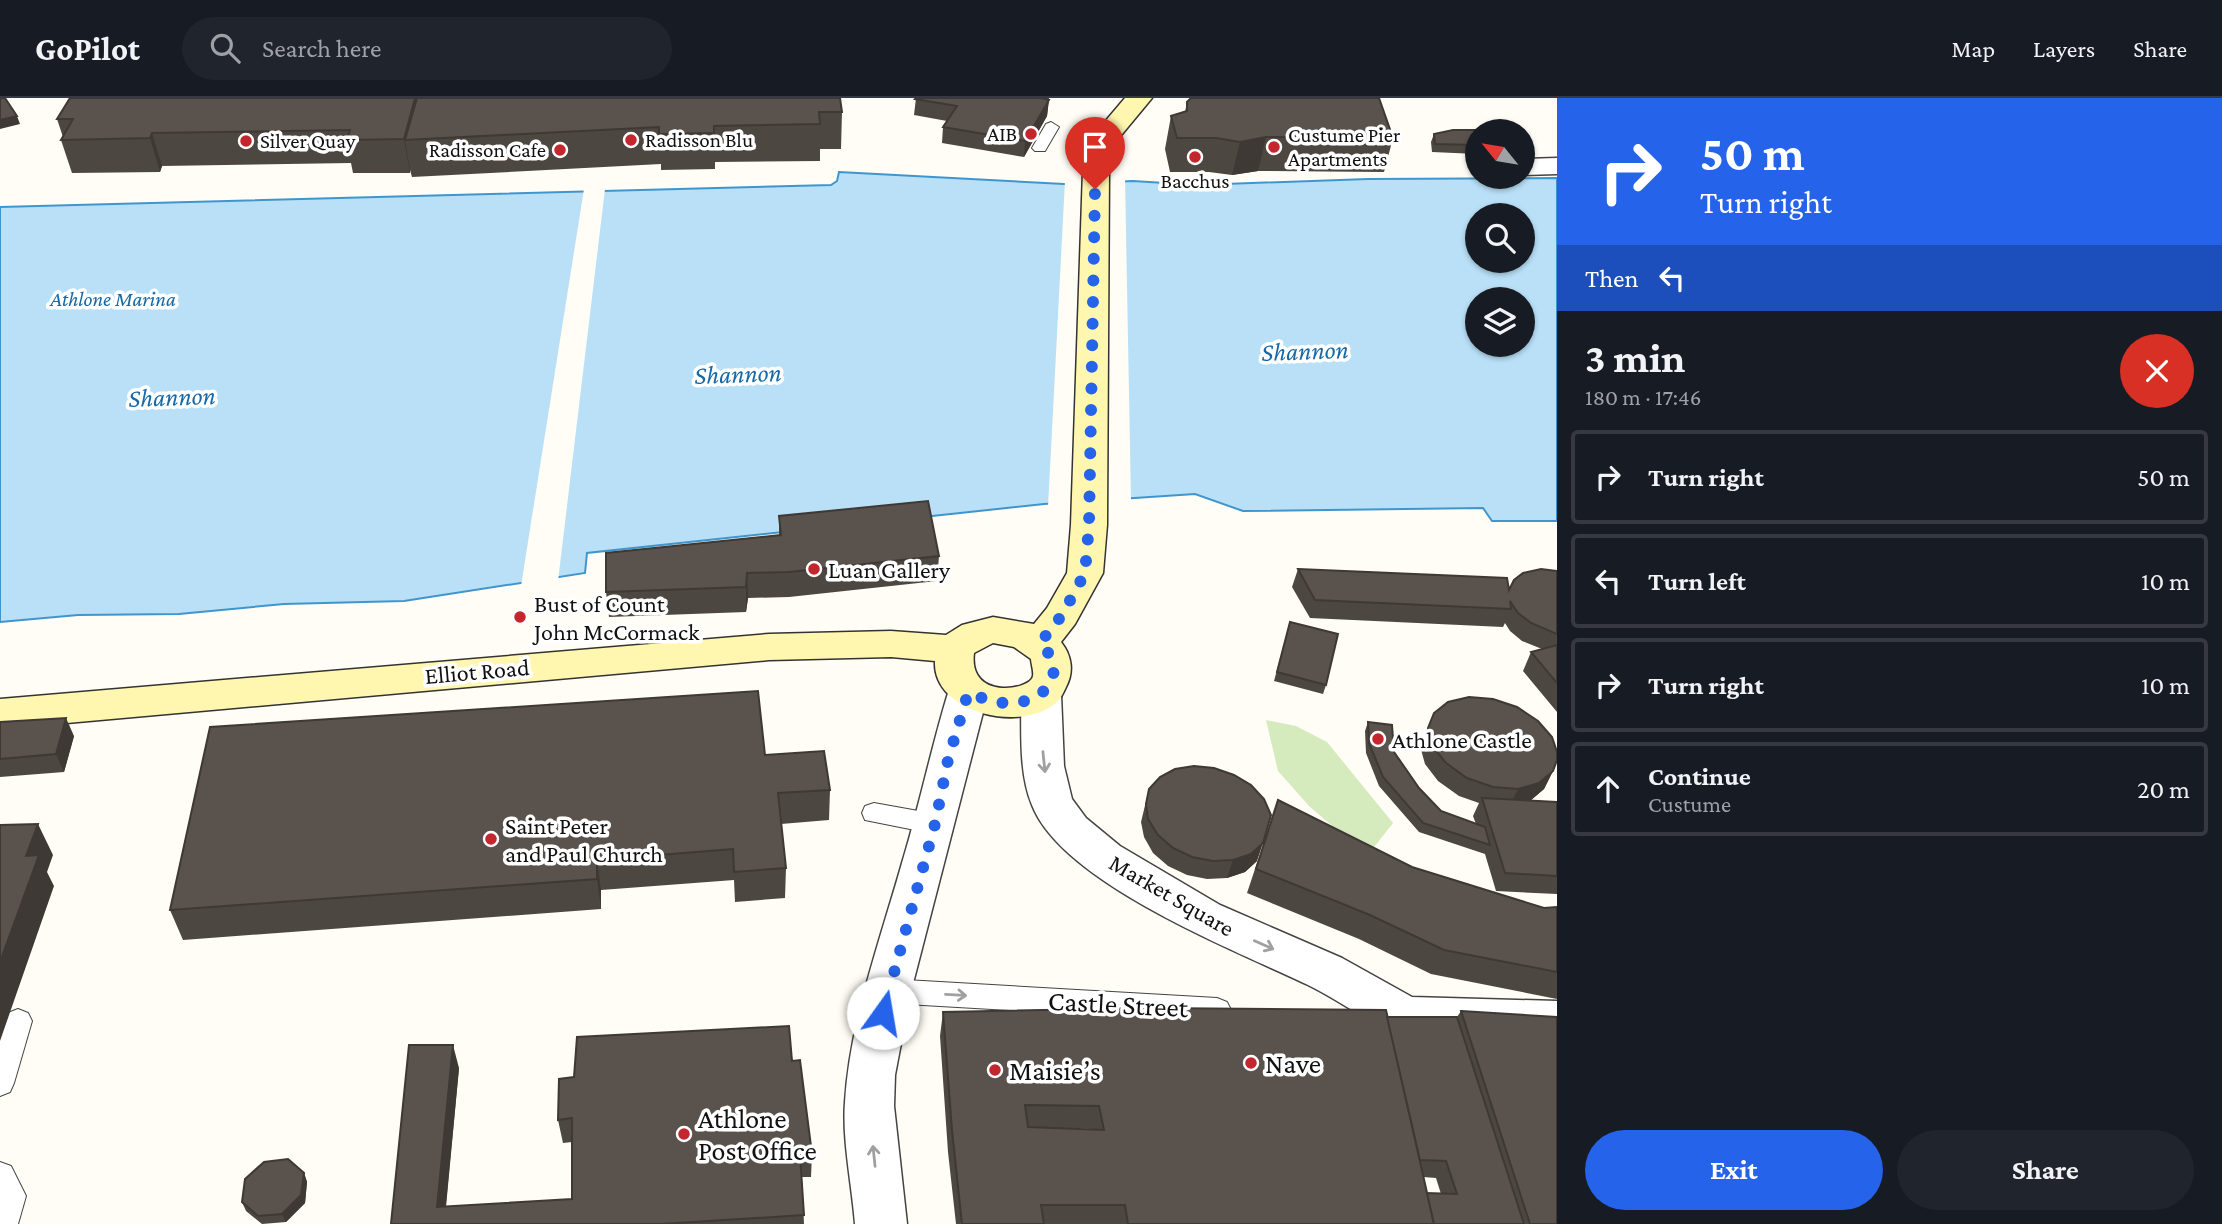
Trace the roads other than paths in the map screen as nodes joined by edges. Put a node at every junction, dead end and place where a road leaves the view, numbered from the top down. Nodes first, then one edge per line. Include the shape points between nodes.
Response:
1 (1139, 98) edge
2 (1051, 127) edge
3 (1040, 148) dead end
4 (1557, 166) edge
5 (1535, 167) edge
6 (1040, 643) junction
7 (955, 649) junction
8 (968, 693) junction
9 (1041, 694) junction
10 (0, 715) edge
11 (874, 813) dead end
12 (935, 824) junction
13 (888, 991) junction
14 (1247, 1012) edge
15 (1406, 1017) junction
16 (1356, 1018) edge
17 (18, 1021) dead end
18 (1557, 1021) edge
19 (0, 1083) edge
20 (0, 1175) edge
21 (3, 1224) edge
22 (881, 1224) edge

1 - 6 main road via 1105,137 1097,160 1085,573
2 - 3 lane
4 - 5 street
6 - 7 main road via 1017,633 993,630 977,633
6 - 9 main road via 1049,653 1054,674
7 - 8 main road via 953,671
7 - 10 main road, Elliot Road via 891,644 769,647
8 - 9 main road via 1013,703
8 - 12 street
9 -> 15 street, Market Square via 1044,766 1052,804 1071,830 1105,858 1204,918 1326,972
11 - 12 lane
12 - 13 street
13 -> 14 lane, Castle Street
22 -> 13 street via 869,1106
15 - 16 lane
15 - 18 street
17 - 19 lane
20 - 21 lane via 10,1196

